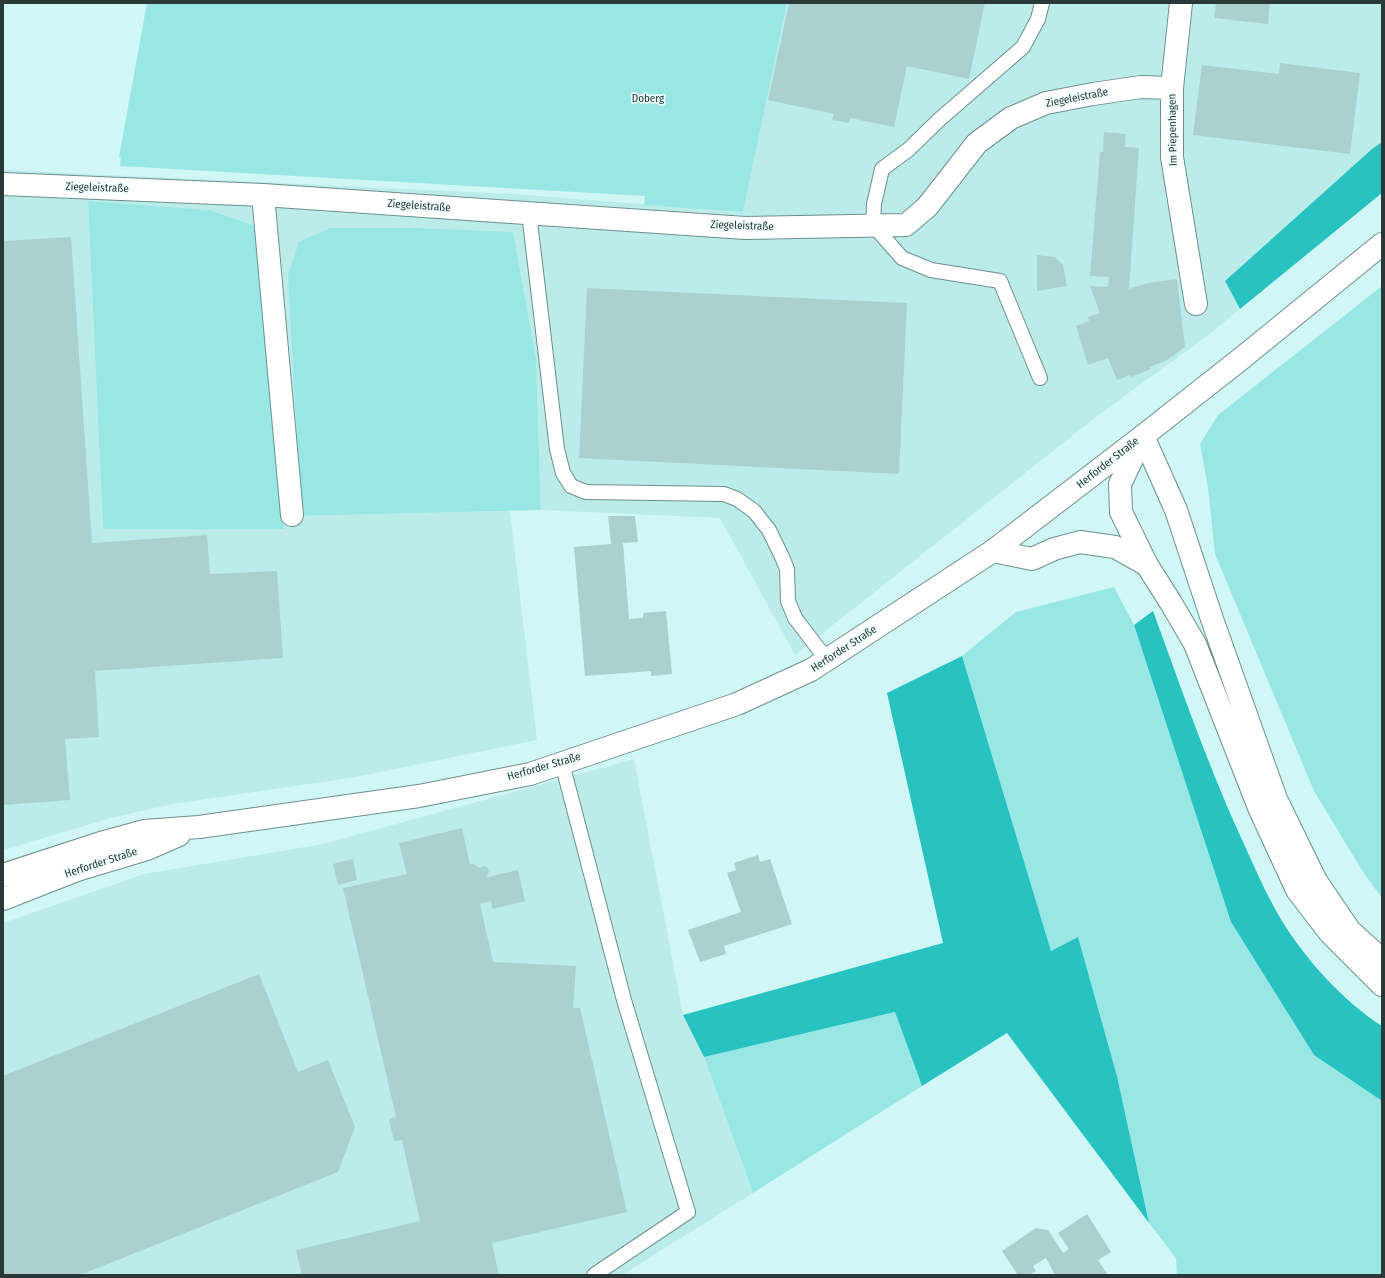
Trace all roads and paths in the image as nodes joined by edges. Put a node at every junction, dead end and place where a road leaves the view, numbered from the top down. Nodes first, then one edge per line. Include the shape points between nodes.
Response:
1 (1042, 3) edge
2 (1181, 3) edge
3 (1172, 88) junction
4 (3, 184) edge
5 (263, 195) junction
6 (529, 213) junction
7 (873, 225) junction
8 (1382, 244) edge
9 (1196, 304) dead end
10 (1040, 378) dead end
11 (1143, 436) junction
12 (292, 515) dead end
13 (993, 551) junction
14 (1146, 565) junction
15 (827, 660) junction
16 (562, 763) junction
17 (199, 827) junction
18 (3, 875) edge
19 (3, 899) edge
20 (1382, 960) edge
21 (1382, 985) edge
22 (594, 1275) edge

1 - 7 lane via 1024,47 908,150 882,169 874,204
2 - 3 main road, Im Piepenhagen
3 - 7 main road, Ziegeleistraße via 1141,87 1046,102 1011,118 977,143 927,207 906,225
3 - 9 main road, Im Piepenhagen via 1172,157
4 - 5 main road, Ziegeleistraße
5 - 6 main road, Ziegeleistraße
5 - 12 main road
6 - 7 main road, Ziegeleistraße via 745,228
6 - 15 lane via 558,449 567,480 572,486 586,492 724,494 737,499 754,511 769,530 786,569 788,601 795,618
7 - 10 lane via 902,258 931,270 1000,281
8 - 11 main road, Herforder Straße
11 - 13 main road, Herforder Straße
11 - 14 main road via 1120,484 1122,512
11 - 20 main road via 1176,510 1276,799 1316,881 1350,931
13 - 14 main road via 1032,559 1054,549 1080,542 1115,547
13 - 15 main road, Herforder Straße
14 - 21 main road via 1195,644 1260,810 1298,890 1330,933
15 - 16 main road, Herforder Straße via 737,704
16 - 17 main road, Herforder Straße via 530,774 419,796
16 - 22 lane via 624,1000 688,1212
17 - 18 main road, Herforder Straße via 144,831
17 - 19 main road, Herforder Straße

